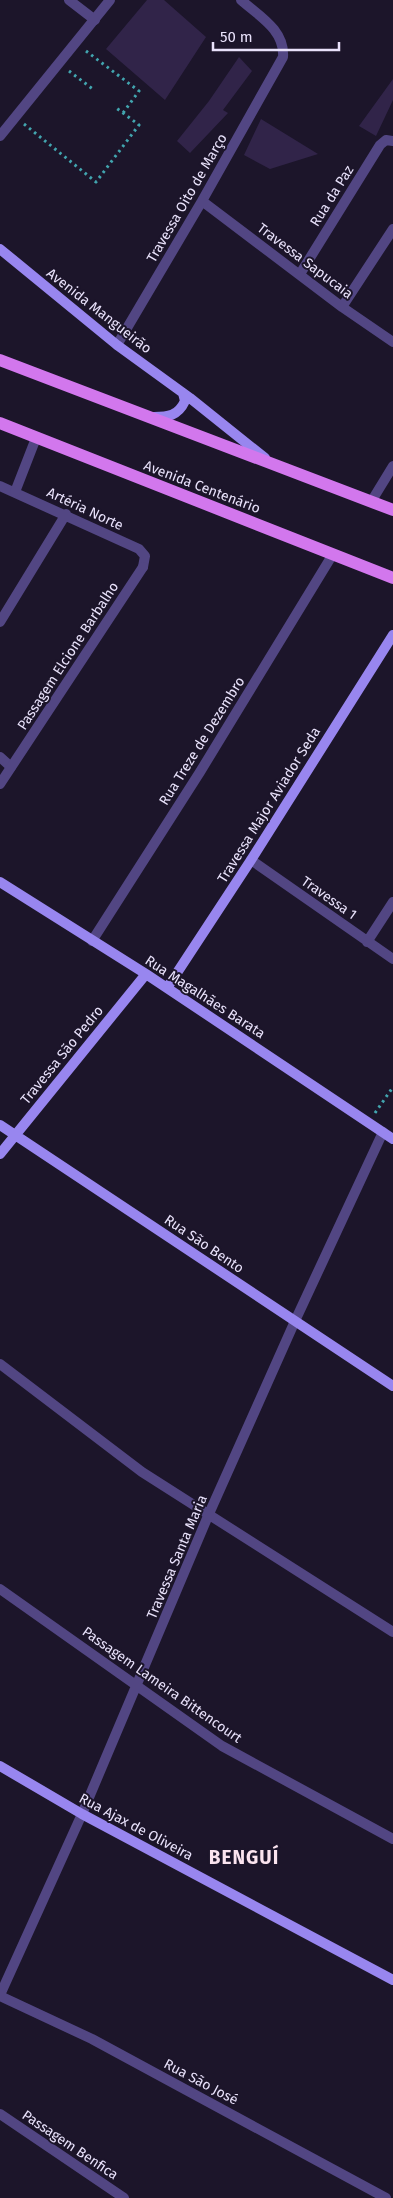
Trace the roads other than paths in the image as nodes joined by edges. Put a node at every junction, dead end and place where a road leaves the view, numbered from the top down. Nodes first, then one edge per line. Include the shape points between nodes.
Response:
1 (70, 0) edge
2 (110, 0) edge
3 (241, 0) edge
4 (94, 20) junction
5 (0, 136) edge
6 (393, 141) edge
7 (202, 201) junction
8 (393, 229) edge
9 (0, 249) edge
10 (300, 274) junction
11 (342, 307) junction
12 (393, 342) edge
13 (117, 345) junction
14 (0, 360) edge
15 (182, 393) junction
16 (154, 417) junction
17 (0, 423) edge
18 (36, 438) junction
19 (269, 462) junction
20 (393, 466) edge
21 (0, 486) edge
22 (15, 492) junction
23 (371, 502) junction
24 (393, 510) edge
25 (66, 514) junction
26 (333, 554) junction
27 (143, 567) joint
28 (393, 578) edge
29 (0, 622) edge
30 (393, 635) edge
31 (0, 758) edge
32 (11, 767) junction
33 (0, 784) edge
34 (251, 860) junction
35 (0, 882) edge
36 (393, 902) edge
37 (92, 940) junction
38 (368, 942) junction
39 (393, 959) edge
40 (146, 974) junction
41 (167, 988) junction
42 (0, 1125) edge
43 (383, 1132) junction
44 (15, 1135) junction
45 (393, 1139) edge
46 (0, 1154) edge
47 (295, 1320) junction
48 (0, 1364) edge
49 (393, 1386) edge
50 (208, 1516) junction
51 (0, 1589) edge
52 (393, 1632) edge
53 (138, 1685) junction
54 (0, 1766) edge
55 (82, 1814) junction
56 (393, 1839) edge
57 (393, 1980) edge
58 (0, 1996) edge
59 (0, 2114) edge
60 (124, 2198) edge
61 (386, 2198) edge

1 - 4 street
2 - 4 street
3 - 7 street, Travessa Oito de Março via 278,34 283,51 281,63
4 - 5 street
6 - 10 street, Rua da Paz via 386,140 380,145
7 - 10 street, Travessa Sapucaia
7 - 13 street, Travessa Oito de Março
8 - 11 street
9 - 13 street, Avenida Mangueirão
10 - 11 street, Travessa Sapucaia
11 - 12 street, Travessa Sapucaia
13 - 15 street, Avenida Mangueirão
14 - 16 main road
15 - 16 street via 185,401 177,413
15 - 19 street, Avenida Mangueirão
16 - 19 main road
17 - 18 main road, Avenida Centenário
18 - 22 street
18 - 26 main road, Avenida Centenário
19 - 23 main road
20 - 23 street
21 - 22 street, Artéria Norte
22 - 25 street, Artéria Norte
23 - 24 main road
25 - 27 street, Artéria Norte via 139,548 145,556
25 - 29 street
26 - 28 main road, Avenida Centenário
26 - 37 street, Rua Treze de Dezembro via 200,772
27 - 32 street, Passagem Elcione Barbalho
30 - 34 street, Travessa Major Aviador Seda
31 - 32 street
32 - 33 street, Passagem Elcione Barbalho
34 - 38 street, Travessa 1
34 - 41 street, Travessa Major Aviador Seda
35 - 37 street, Rua Magalhães Barata
36 - 38 street
37 - 40 street, Rua Magalhães Barata
38 - 39 street, Travessa 1
40 - 41 street, Rua Magalhães Barata
40 - 44 street, Travessa São Pedro
41 - 43 street, Rua Magalhães Barata
42 - 44 street, Rua São Bento
43 - 45 street, Rua Magalhães Barata
43 - 47 street, Travessa Santa Maria
44 - 46 street, Travessa São Pedro
44 - 47 street, Rua São Bento
47 - 49 street, Rua São Bento
47 - 50 street, Travessa Santa Maria
48 - 50 street via 142,1472
50 - 52 street
50 - 53 street, Travessa Santa Maria
51 - 53 street, Passagem Lameira Bittencourt
53 - 55 street, Travessa Santa Maria
53 - 56 street, Passagem Lameira Bittencourt via 222,1746
54 - 55 street, Rua Ajax de Oliveira
55 - 57 street, Rua Ajax de Oliveira
55 - 58 street, Travessa Santa Maria
58 - 61 street, Rua São José via 92,2039
59 - 60 street, Passagem Benfica

